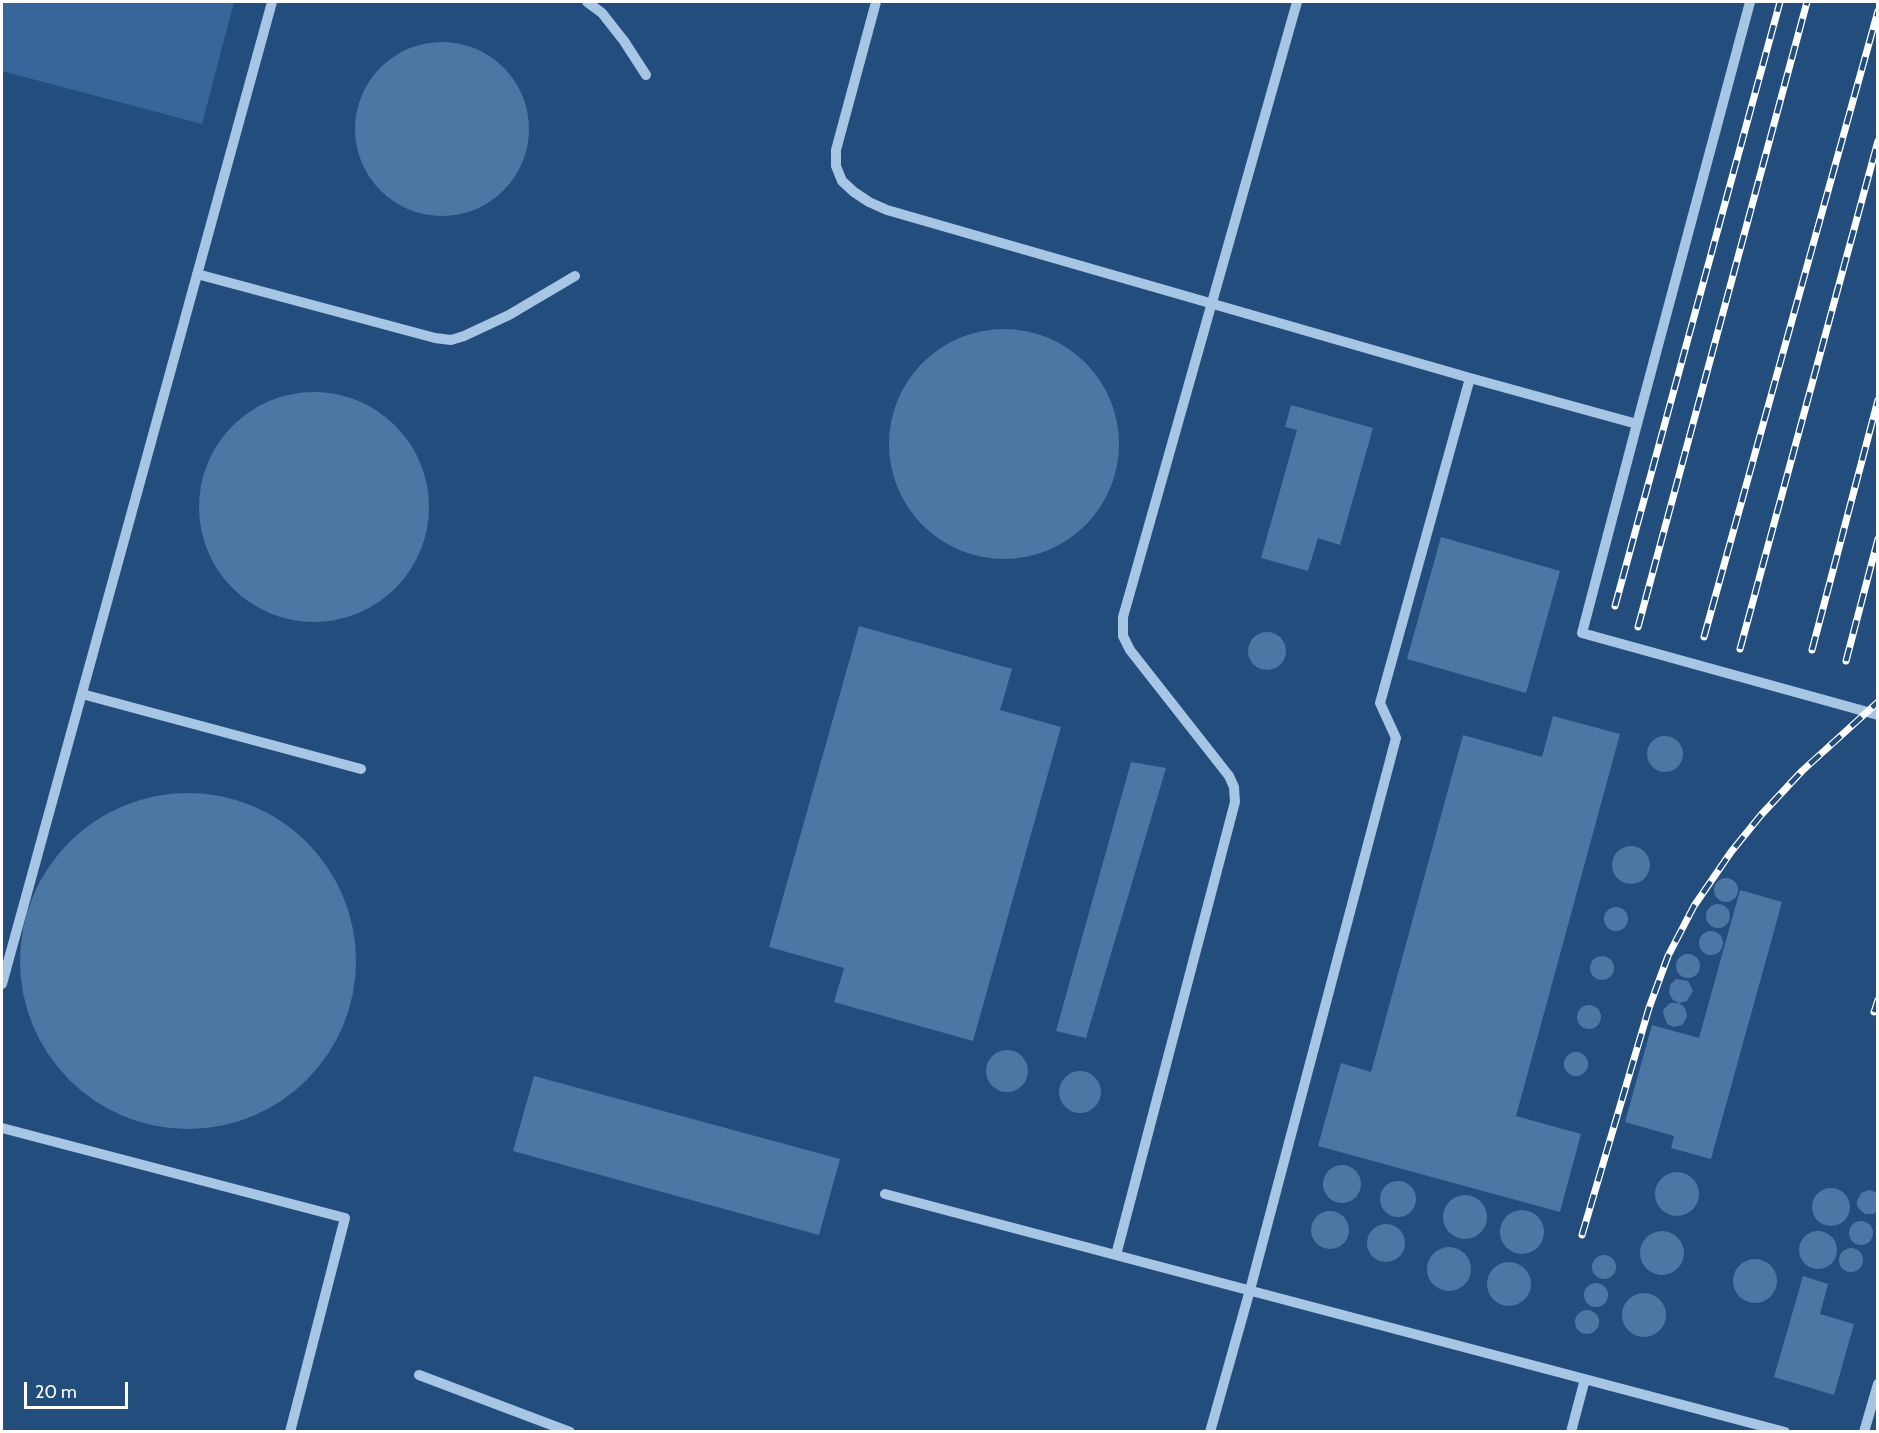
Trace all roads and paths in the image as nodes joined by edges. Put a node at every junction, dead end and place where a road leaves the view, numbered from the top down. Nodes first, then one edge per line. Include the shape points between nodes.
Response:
1 (272, 2) edge
2 (587, 2) edge
3 (876, 2) edge
4 (1297, 2) edge
5 (1750, 2) edge
6 (646, 75) dead end
7 (197, 274) junction
8 (575, 276) dead end
9 (1212, 302) junction
10 (1470, 378) junction
11 (1637, 424) junction
12 (82, 694) junction
13 (1878, 715) edge
14 (361, 769) dead end
15 (2, 984) edge
16 (2, 1128) edge
17 (885, 1194) dead end
18 (1116, 1255) junction
19 (1250, 1290) junction
20 (418, 1375) dead end
21 (1585, 1379) junction
22 (1878, 1384) edge
23 (290, 1431) edge
24 (570, 1431) edge
25 (1210, 1431) edge
26 (1571, 1431) edge
27 (1785, 1431) edge
28 (1864, 1431) edge

1 - 7 lane
2 - 6 lane via 602,13
3 - 9 lane via 836,150 836,166 842,181 854,192 887,210
4 - 9 lane
5 - 11 lane
7 - 8 lane via 452,340 509,315
7 - 12 lane
9 - 10 lane
9 - 18 lane via 1123,617 1123,636 1229,776 1234,802
10 - 11 lane
10 - 19 lane via 1380,703 1396,738
11 - 13 lane via 1582,633
12 - 14 lane
12 - 15 lane
16 - 23 lane via 345,1218
17 - 18 lane
18 - 19 lane
19 - 21 lane
19 - 25 lane
20 - 24 lane
21 - 26 lane
21 - 27 lane
22 - 28 lane

